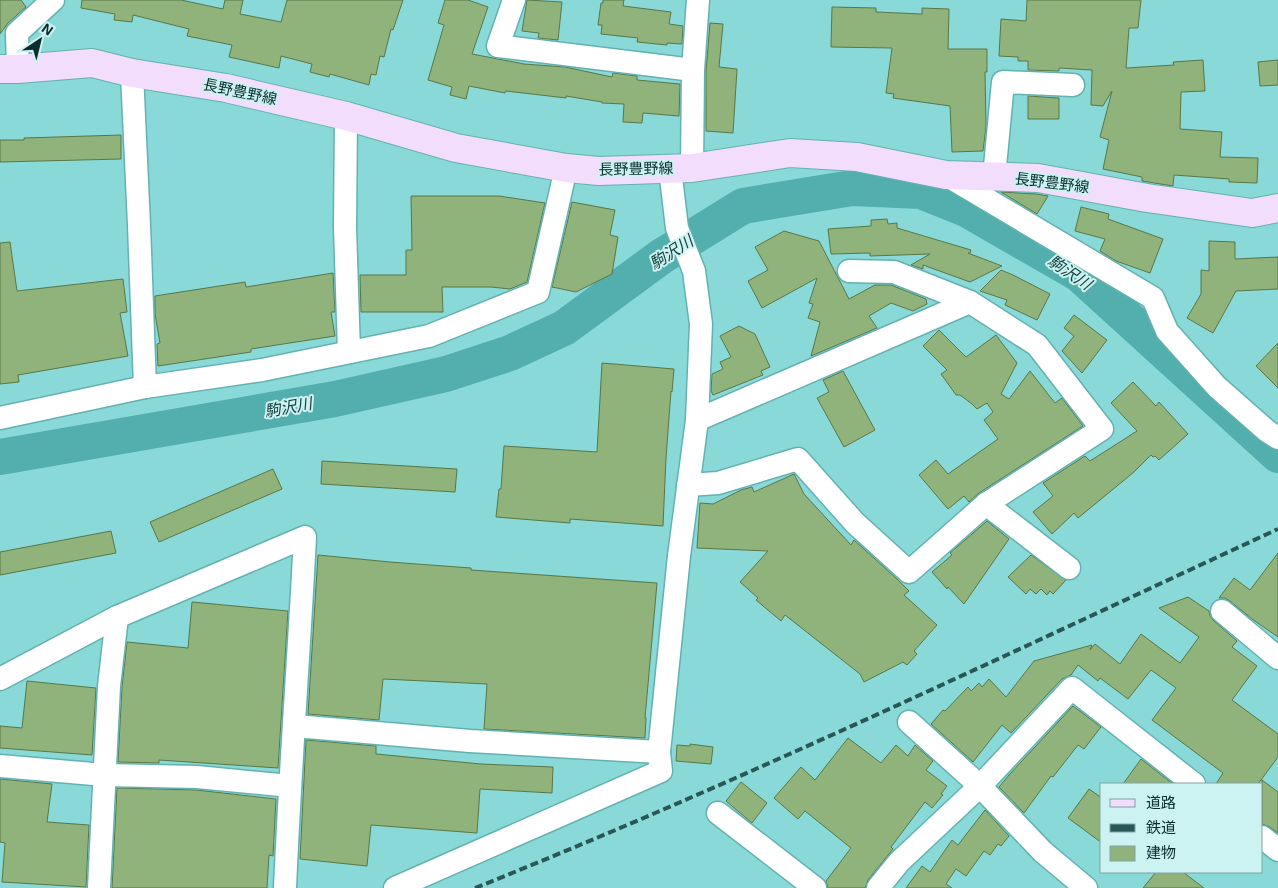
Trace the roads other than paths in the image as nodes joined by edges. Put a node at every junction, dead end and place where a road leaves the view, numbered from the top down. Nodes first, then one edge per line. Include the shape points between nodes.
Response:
1 (53, 0) edge
2 (514, 0) edge
3 (698, 0) edge
4 (9, 69) edge
5 (693, 70) junction
6 (132, 73) junction
7 (1073, 85) dead end
8 (346, 116) junction
9 (566, 168) junction
10 (681, 169) junction
11 (946, 175) junction
12 (994, 177) junction
13 (1278, 208) edge
14 (849, 271) dead end
15 (970, 302) junction
16 (349, 352) junction
17 (145, 387) junction
18 (0, 418) edge
19 (697, 420) junction
20 (1278, 438) edge
21 (688, 485) junction
22 (986, 504) junction
23 (1069, 568) dead end
24 (1222, 611) dead end
25 (117, 617) junction
26 (1278, 658) edge
27 (0, 679) edge
28 (909, 722) dead end
29 (295, 726) junction
30 (659, 752) junction
31 (0, 766) edge
32 (105, 775) junction
33 (1193, 783) edge
34 (290, 786) junction
35 (980, 786) junction
36 (718, 813) dead end
37 (1263, 838) edge
38 (1278, 850) edge
39 (99, 888) edge
40 (285, 888) edge
41 (395, 888) edge
42 (815, 888) edge
43 (878, 888) edge
44 (1086, 888) edge

1 - 4 street via 17,33
2 - 5 street via 498,46
3 - 5 street
4 - 6 main road, 長野豊野線 via 92,63
5 - 10 street
6 - 8 main road, 長野豊野線 via 226,88
6 - 17 street
7 - 12 street via 1003,82
8 - 9 main road, 長野豊野線 via 456,148
8 - 16 street
9 - 10 main road, 長野豊野線 via 599,171
9 - 16 street via 538,292 429,336
10 - 11 main road, 長野豊野線 via 790,153 857,157
10 - 19 street via 677,228 694,272 701,324
11 - 12 main road, 長野豊野線
11 - 20 street via 1152,298 1167,331 1217,387
12 - 13 main road, 長野豊野線 via 1038,178 1252,213
14 - 15 street via 894,272
15 - 19 street
15 - 22 street via 1037,345 1102,429
16 - 17 street via 262,370
17 - 18 street
19 - 21 street
21 - 22 street via 718,484 798,459 855,523 909,572
21 - 30 street
22 - 23 street
24 - 26 street
25 - 27 street
25 - 29 street via 305,537
25 - 32 street via 109,686
28 - 35 street
29 - 30 street via 470,742
29 - 34 street
30 - 41 street via 662,771
31 - 32 street
32 - 34 street via 197,777
32 - 39 street
33 - 35 street via 1072,688
34 - 40 street
35 - 43 street via 900,862
35 - 44 street via 1043,852
36 - 42 street
37 - 38 street

